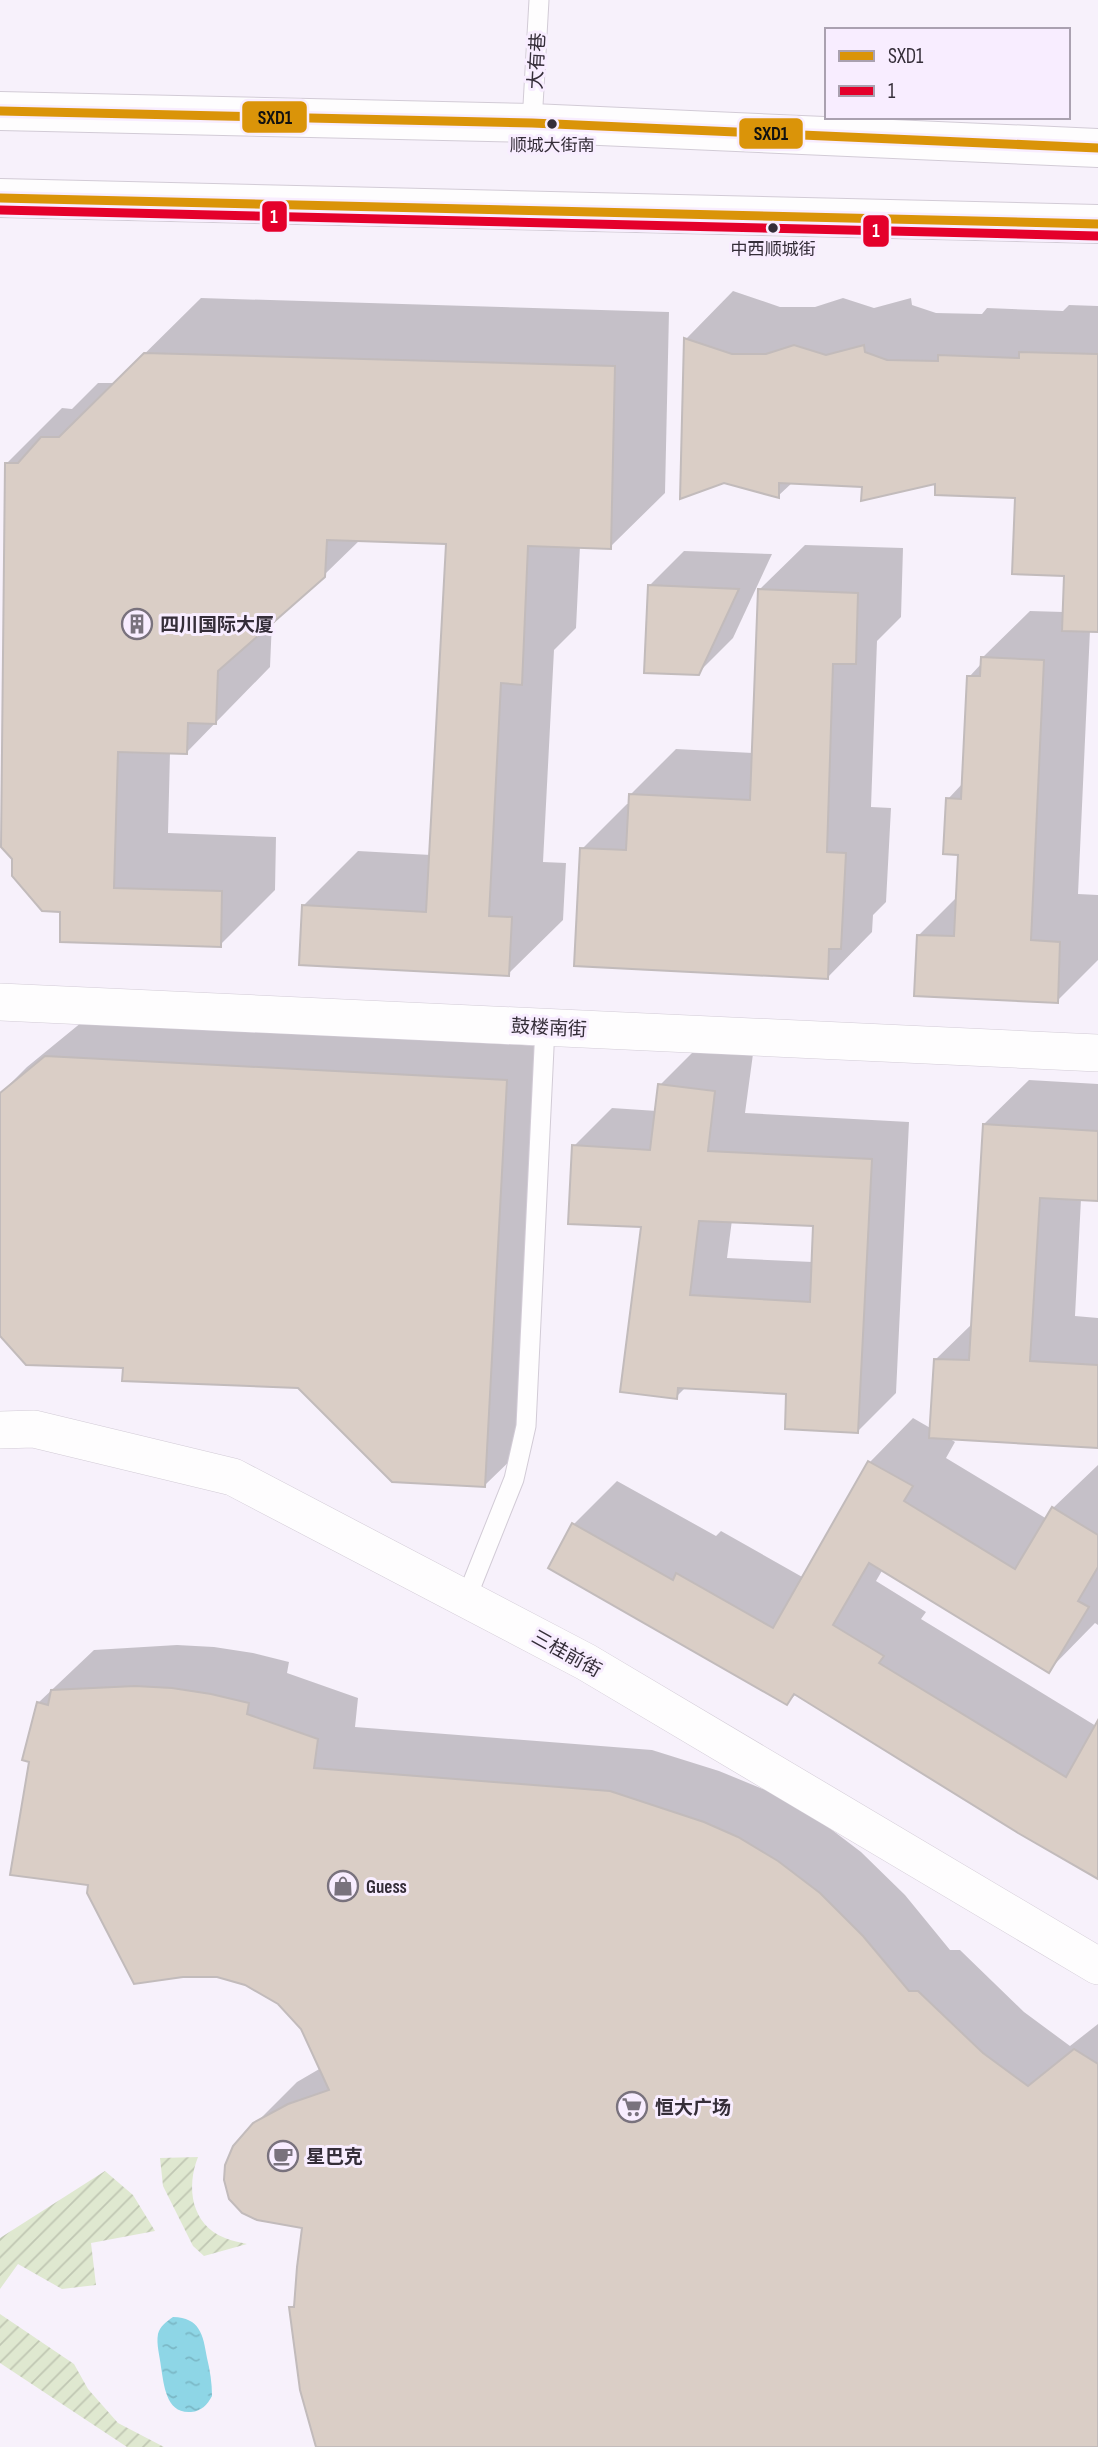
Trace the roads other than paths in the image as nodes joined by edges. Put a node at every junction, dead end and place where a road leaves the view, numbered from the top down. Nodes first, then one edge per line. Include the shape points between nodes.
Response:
1 (539, 0) edge
2 (0, 111) edge
3 (532, 123) junction
4 (1098, 148) edge
5 (0, 198) edge
6 (1098, 225) edge
7 (0, 1002) edge
8 (545, 1027) junction
9 (1098, 1053) edge
10 (0, 1430) edge
11 (466, 1599) junction
12 (1098, 1966) edge

1 - 3 lane, 大有巷
2 - 3 main road
3 - 4 main road
5 - 6 main road
7 - 8 street, 鼓楼南街
8 - 9 street, 鼓楼南街
8 - 11 lane via 526,1426 514,1479
10 - 11 street, 三桂前街 via 34,1429 233,1477
11 - 12 street, 三桂前街 via 586,1662

